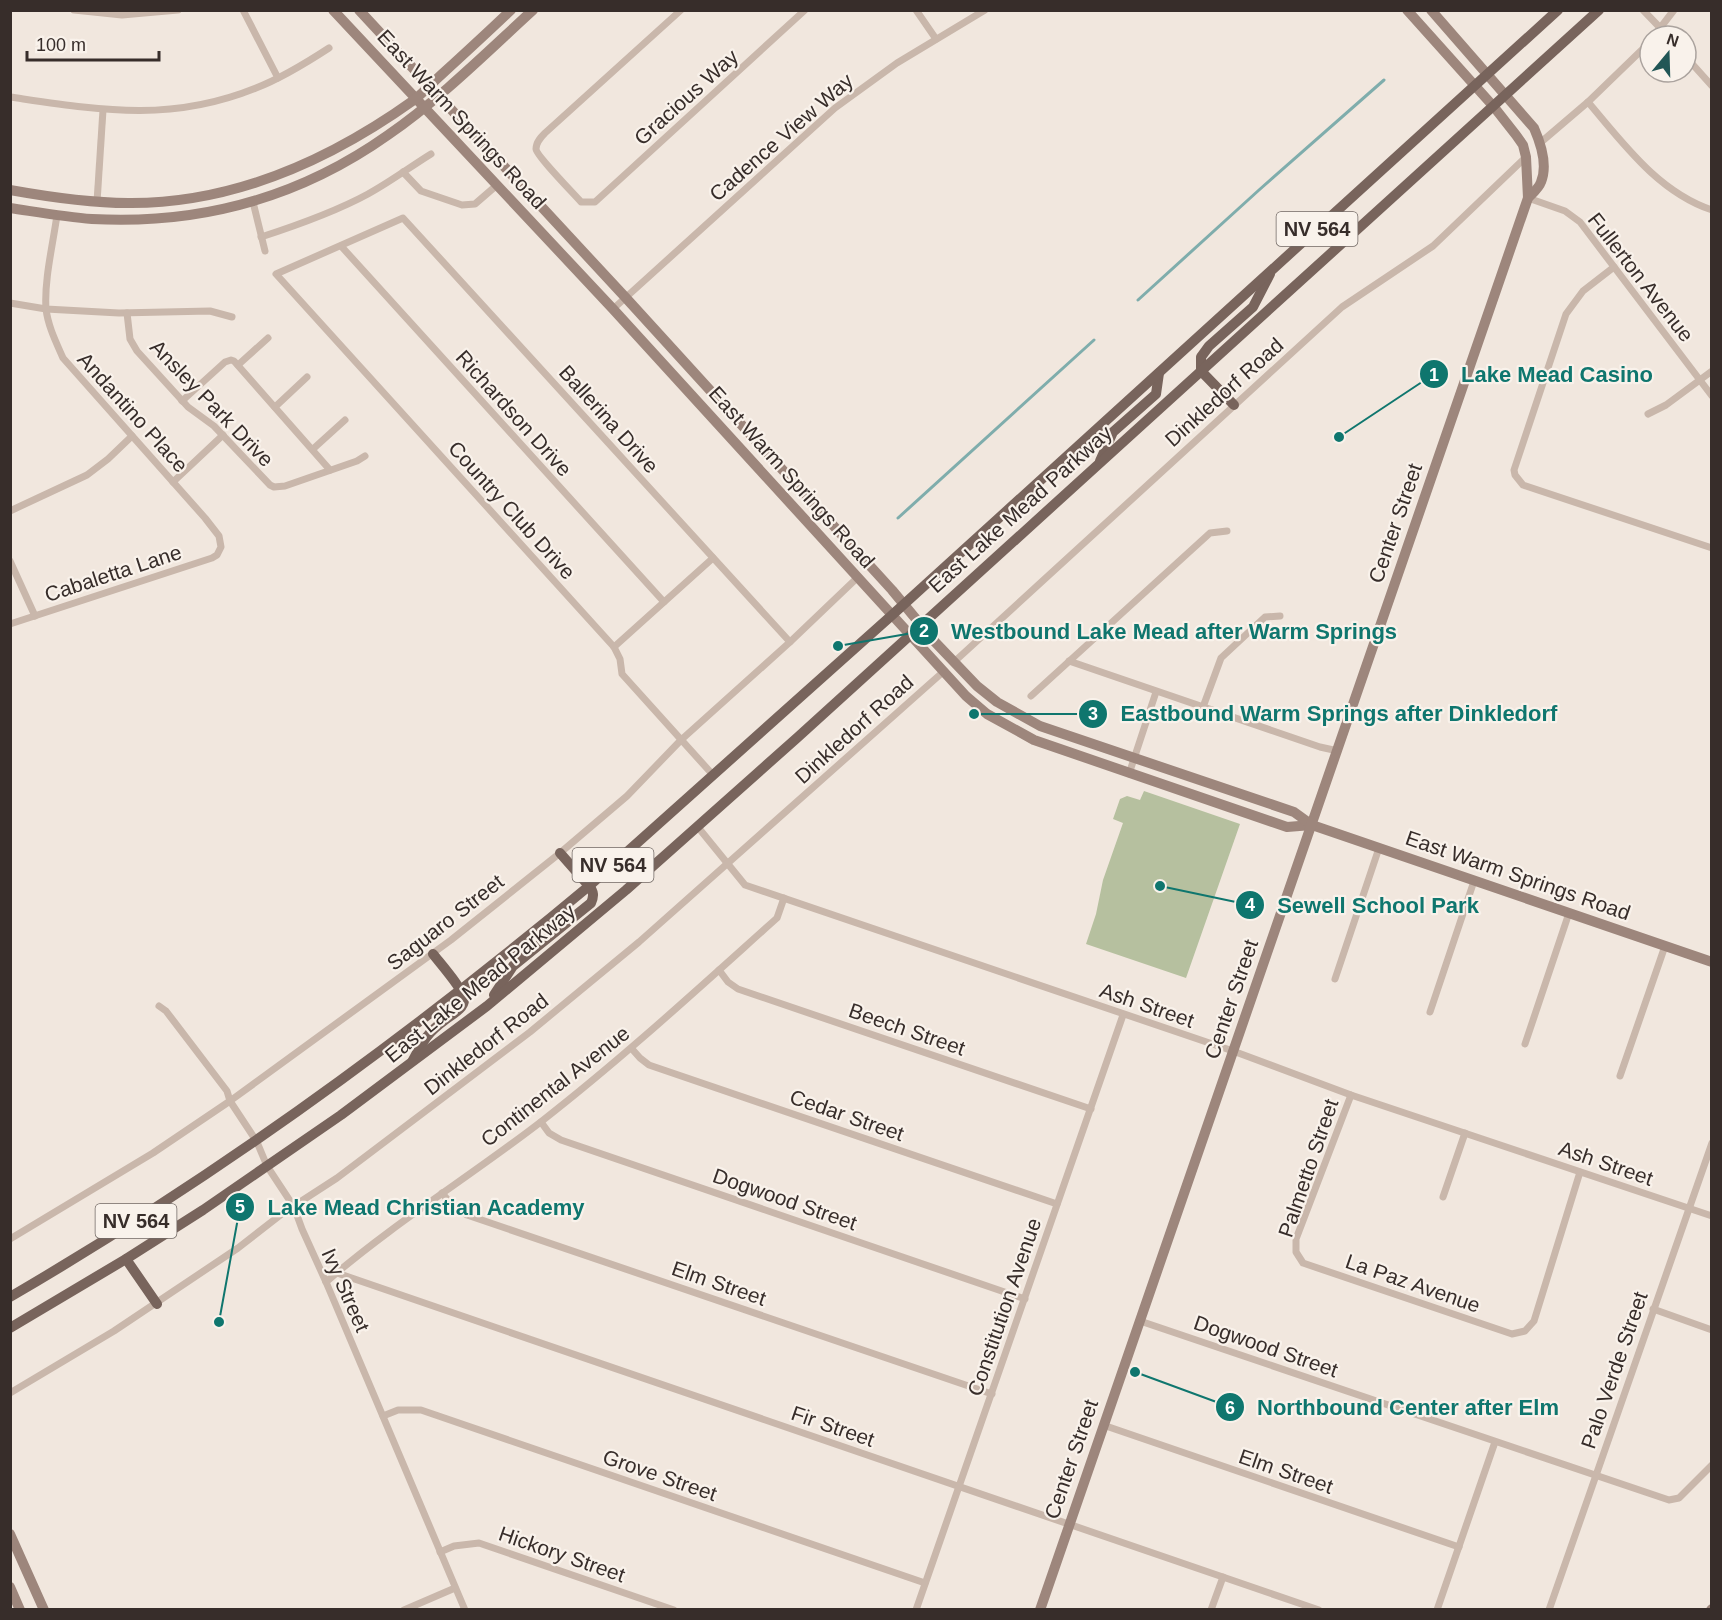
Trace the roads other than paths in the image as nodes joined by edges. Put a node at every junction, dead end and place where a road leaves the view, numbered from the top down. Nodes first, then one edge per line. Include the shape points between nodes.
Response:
1 (74, 10) edge
2 (178, 10) edge
3 (243, 10) edge
4 (333, 10) edge
5 (359, 10) edge
6 (511, 10) edge
7 (533, 10) edge
8 (681, 10) edge
9 (791, 10) edge
10 (805, 10) edge
11 (916, 10) edge
12 (985, 10) edge
13 (1407, 10) edge
14 (1431, 10) edge
15 (1558, 10) edge
16 (1599, 10) edge
17 (1643, 10) edge
18 (1674, 10) edge
19 (129, 13) edge
20 (797, 18) junction
21 (1656, 24) edge
22 (1663, 24) edge
23 (936, 39) junction
24 (330, 48) dead end
25 (1638, 54) edge
26 (1698, 70) edge
27 (1488, 74) junction
28 (278, 78) junction
29 (430, 85) junction
30 (1475, 86) junction
31 (1712, 86) edge
32 (438, 95) junction
33 (1507, 96) junction
34 (10, 97) edge
35 (416, 98) junction
36 (1588, 102) junction
37 (423, 107) junction
38 (1494, 107) junction
39 (103, 110) junction
40 (1540, 142) junction
41 (431, 154) dead end
42 (1526, 157) junction
43 (403, 172) junction
44 (497, 185) junction
45 (10, 190) edge
46 (1528, 198) junction
47 (98, 202) junction
48 (253, 202) junction
49 (10, 208) edge
50 (1712, 210) edge
51 (57, 215) junction
52 (261, 237) junction
53 (340, 246) junction
54 (265, 251) dead end
55 (1614, 267) junction
56 (1273, 269) junction
57 (626, 298) junction
58 (10, 303) edge
59 (46, 309) junction
60 (613, 309) junction
61 (127, 313) junction
62 (232, 317) dead end
63 (268, 338) dead end
64 (238, 365) junction
65 (1201, 370) junction
66 (1712, 371) edge
67 (1159, 373) junction
68 (307, 377) dead end
69 (1700, 380) junction
70 (1712, 396) edge
71 (182, 401) junction
72 (1234, 405) junction
73 (275, 407) junction
74 (730, 411) junction
75 (1648, 414) dead end
76 (345, 420) dead end
77 (716, 423) junction
78 (223, 435) junction
79 (132, 436) junction
80 (313, 449) junction
81 (365, 456) dead end
82 (1097, 467) junction
83 (330, 470) junction
84 (173, 482) junction
85 (10, 511) edge
86 (1227, 531) dead end
87 (221, 547) joint
88 (1712, 548) edge
89 (712, 558) junction
90 (10, 561) edge
91 (857, 578) junction
92 (664, 602) junction
93 (904, 604) junction
94 (35, 616) junction
95 (891, 616) junction
96 (1280, 616) dead end
97 (10, 624) edge
98 (921, 624) junction
99 (909, 635) junction
100 (790, 642) junction
101 (614, 647) junction
102 (1069, 661) junction
103 (954, 662) junction
104 (943, 672) junction
105 (1156, 692) junction
106 (1031, 696) dead end
107 (1203, 707) junction
108 (681, 740) junction
109 (1338, 751) junction
110 (1134, 758) junction
111 (1129, 774) junction
112 (713, 775) junction
113 (1312, 825) junction
114 (697, 826) junction
115 (1379, 848) junction
116 (560, 853) junction
117 (727, 864) junction
118 (1474, 881) junction
119 (589, 886) junction
120 (784, 898) junction
121 (1569, 914) junction
122 (1665, 946) junction
123 (433, 954) junction
124 (1712, 962) edge
125 (719, 970) junction
126 (1335, 979) dead end
127 (461, 991) junction
128 (159, 1006) dead end
129 (487, 1006) junction
130 (1430, 1012) dead end
131 (1123, 1015) junction
132 (1525, 1044) dead end
133 (632, 1049) junction
134 (1233, 1051) junction
135 (410, 1064) junction
136 (1620, 1076) dead end
137 (1351, 1095) junction
138 (230, 1101) junction
139 (1091, 1109) junction
140 (541, 1122) junction
141 (1465, 1133) junction
142 (257, 1142) junction
143 (1712, 1143) edge
144 (267, 1166) junction
145 (1580, 1172) junction
146 (442, 1193) junction
147 (1443, 1197) dead end
148 (1057, 1204) junction
149 (294, 1207) junction
150 (1688, 1208) junction
151 (1712, 1216) edge
152 (10, 1239) edge
153 (1296, 1252) joint
154 (126, 1259) junction
155 (337, 1272) junction
156 (326, 1282) junction
157 (10, 1297) edge
158 (1025, 1299) junction
159 (157, 1304) junction
160 (1653, 1309) junction
161 (1140, 1321) junction
162 (10, 1328) edge
163 (1712, 1330) edge
164 (10, 1393) edge
165 (992, 1394) junction
166 (383, 1416) junction
167 (1103, 1425) junction
168 (1496, 1442) junction
169 (1712, 1465) edge
170 (1595, 1476) junction
171 (959, 1488) junction
172 (1069, 1524) junction
173 (10, 1534) edge
174 (1459, 1547) junction
175 (440, 1552) junction
176 (1223, 1576) junction
177 (925, 1583) junction
178 (10, 1587) edge
179 (455, 1588) junction
180 (37, 1593) junction
181 (18, 1605) edge
182 (44, 1610) edge
183 (404, 1610) edge
184 (465, 1610) edge
185 (674, 1610) edge
186 (916, 1610) edge
187 (1040, 1610) edge
188 (1211, 1610) edge
189 (1319, 1610) edge
190 (1437, 1610) edge
191 (1549, 1610) edge

1 - 19 street
2 - 19 street
3 - 28 street
4 - 35 main road, East Warm Springs Road
5 - 29 main road, East Warm Springs Road
6 - 29 main road
7 - 32 main road
8 - 20 street, Gracious Way via 545,133 536,146 539,158 581,202 595,202
9 - 20 street
10 - 20 street, Gracious Way
11 - 23 street
12 - 23 street, Cadence View Way
13 - 30 main road, Center Street
14 - 27 main road, Center Street
15 - 27 main road, East Lake Mead Parkway / NV 564
16 - 33 main road, East Lake Mead Parkway / NV 564
17 - 21 street
18 - 22 street
23 - 57 street, Cadence View Way via 835,108
24 - 28 street
25 - 36 street
26 - 31 street
27 - 30 main road, East Lake Mead Parkway / NV 564
27 - 33 main road, Center Street
28 - 39 street via 204,104 153,111
29 - 32 main road, East Warm Springs Road
29 - 35 main road
30 - 38 main road, Center Street
30 - 56 main road, East Lake Mead Parkway / NV 564
32 - 37 main road
32 - 57 main road, East Warm Springs Road
33 - 38 main road, East Lake Mead Parkway / NV 564
33 - 40 main road, Center Street via 1534,128
34 - 39 street
35 - 37 main road, East Warm Springs Road
35 - 47 main road via 320,158 260,182 180,200
36 - 40 street
36 - 50 street via 1651,173 1668,187
37 - 44 main road, East Warm Springs Road
37 - 48 main road via 346,162 292,189
38 - 42 main road, Center Street via 1523,145
38 - 65 main road, East Lake Mead Parkway / NV 564
39 - 47 street
40 - 46 main road, Center Street via 1541,184
41 - 43 street
42 - 46 main road, Center Street
42 - 72 street, Dinkledorf Road via 1433,246 1342,307
43 - 44 street via 421,191 462,205 479,201
43 - 52 street via 336,209
44 - 60 main road, East Warm Springs Road
45 - 47 main road
46 - 55 street, Fullerton Avenue via 1565,211 1580,222
46 - 109 main road, Center Street
48 - 51 main road via 154,219
48 - 52 street
49 - 51 main road
51 - 59 street, Andantino Place
52 - 54 street
53 - 89 street, Ballerina Drive via 403,218
53 - 92 street, Richardson Drive
53 - 101 street, Country Club Drive via 276,274
55 - 69 street, Fullerton Avenue
55 - 88 street via 1583,291 1566,314 1515,475 1522,485
56 - 65 main road via 1253,307 1201,357
56 - 67 main road, East Lake Mead Parkway / NV 564
57 - 60 street, Cadence View Way
57 - 74 main road, East Warm Springs Road
58 - 59 street
59 - 61 street
59 - 79 street, Andantino Place via 63,358
60 - 77 main road, East Warm Springs Road
61 - 62 street via 210,311
61 - 71 street, Ansley Park Drive via 132,344
63 - 64 street
64 - 71 street via 231,360 225,362
64 - 73 street
65 - 72 main road
65 - 82 main road, East Lake Mead Parkway / NV 564
66 - 69 street
67 - 82 main road via 1156,394 1113,432
67 - 93 main road, East Lake Mead Parkway / NV 564
68 - 73 street
69 - 70 street, Fullerton Avenue
69 - 75 street
71 - 78 street, Ansley Park Drive
72 - 103 street, Dinkledorf Road
73 - 80 street
74 - 77 main road
74 - 93 main road, East Warm Springs Road
76 - 80 street
77 - 91 main road, East Warm Springs Road
78 - 83 street, Ansley Park Drive via 274,487
78 - 84 street
79 - 84 street, Andantino Place
79 - 85 street via 87,475
80 - 83 street
81 - 83 street, Ansley Park Drive
82 - 98 main road, East Lake Mead Parkway / NV 564
84 - 87 street, Andantino Place via 215,530
86 - 102 street via 1210,533
87 - 94 street, Cabaletta Lane via 212,558
89 - 92 street
89 - 100 street, Ballerina Drive
90 - 94 street
91 - 95 main road, East Warm Springs Road
91 - 100 street, Saguaro Street
92 - 101 street
93 - 95 main road, East Lake Mead Parkway / NV 564
93 - 98 main road, East Warm Springs Road
94 - 97 street, Cabaletta Lane
95 - 99 main road, East Warm Springs Road
95 - 112 main road, East Lake Mead Parkway / NV 564
96 - 107 street via 1265,617 1221,658
98 - 99 main road, East Lake Mead Parkway / NV 564
98 - 103 main road, East Warm Springs Road
99 - 104 main road, East Warm Springs Road
99 - 114 main road, East Lake Mead Parkway / NV 564
100 - 108 street, Saguaro Street
101 - 108 street, Country Club Drive via 622,674
102 - 105 street
102 - 106 street
103 - 110 main road, East Warm Springs Road via 977,686 1018,715
104 - 111 main road, East Warm Springs Road via 987,714 1010,728
104 - 117 street, Dinkledorf Road
105 - 107 street
105 - 110 street
107 - 109 street
108 - 112 street, Country Club Drive
108 - 116 street, Saguaro Street via 627,796
109 - 113 main road, Center Street
110 - 111 street
110 - 113 main road, East Warm Springs Road via 1294,812
111 - 113 main road, East Warm Springs Road via 1287,827
112 - 119 main road, East Lake Mead Parkway / NV 564
113 - 115 main road, East Warm Springs Road
113 - 134 main road, Center Street
114 - 117 street, Ash Street
114 - 129 main road, East Lake Mead Parkway / NV 564
115 - 118 main road, East Warm Springs Road
115 - 126 street
116 - 119 main road
116 - 123 street, Saguaro Street
117 - 120 street, Ash Street via 745,885
117 - 149 street, Dinkledorf Road via 530,1032
118 - 121 main road, East Warm Springs Road
118 - 130 street
119 - 127 main road, East Lake Mead Parkway / NV 564
119 - 129 main road via 593,892 591,903 513,966
120 - 125 street, Continental Avenue via 777,918
120 - 131 street, Ash Street
121 - 122 main road, East Warm Springs Road
121 - 132 street
122 - 124 main road, East Warm Springs Road
122 - 136 street
123 - 127 main road
123 - 138 street, Saguaro Street
125 - 133 street, Continental Avenue
125 - 139 street, Beech Street via 738,989
127 - 135 main road via 465,998 460,1009 428,1033
127 - 142 main road, East Lake Mead Parkway / NV 564
128 - 138 street, Ivy Street via 194,1046
129 - 135 main road, East Lake Mead Parkway / NV 564
131 - 134 street, Ash Street
131 - 139 street, Constitution Avenue
133 - 140 street, Continental Avenue
133 - 148 street, Cedar Street via 649,1065
134 - 137 street, Ash Street
134 - 161 main road, Center Street
135 - 144 main road, East Lake Mead Parkway / NV 564
137 - 141 street, Ash Street
137 - 153 street, Palmetto Street via 1296,1239
138 - 142 street, Ivy Street
138 - 152 street, Saguaro Street via 153,1153
139 - 148 street, Constitution Avenue
140 - 146 street, Continental Avenue
140 - 158 street, Dogwood Street via 561,1140
141 - 145 street, Ash Street
141 - 147 street
142 - 144 street, Ivy Street
142 - 157 main road, East Lake Mead Parkway / NV 564
143 - 150 street, Palo Verde Street
144 - 149 street, Ivy Street
144 - 154 main road, East Lake Mead Parkway / NV 564
145 - 150 street, Ash Street
145 - 153 street, La Paz Avenue via 1534,1321 1526,1330 1512,1334 1303,1263
146 - 155 street, Continental Avenue
146 - 165 street, Elm Street via 467,1215
148 - 158 street, Constitution Avenue
149 - 156 street, Ivy Street
149 - 159 street, Dinkledorf Road
150 - 151 street, Ash Street
150 - 160 street, Palo Verde Street
154 - 159 main road
154 - 162 main road, East Lake Mead Parkway / NV 564
155 - 156 street, Continental Avenue
155 - 171 street, Fir Street
156 - 166 street, Ivy Street
158 - 165 street, Constitution Avenue
159 - 164 street, Dinkledorf Road
160 - 163 street
160 - 170 street, Palo Verde Street
161 - 167 main road, Center Street
161 - 168 street, Dogwood Street
165 - 171 street, Constitution Avenue
166 - 175 street, Ivy Street
166 - 177 street, Grove Street via 398,1410 421,1410
167 - 172 main road, Center Street
167 - 174 street, Elm Street
168 - 170 street, Dogwood Street
168 - 174 street
169 - 170 street, Dogwood Street via 1679,1498 1669,1500
170 - 191 street, Palo Verde Street
171 - 172 street, Fir Street
171 - 177 street, Constitution Avenue
172 - 176 street, Fir Street
172 - 187 main road, Center Street
173 - 180 main road
174 - 190 street
175 - 179 street, Ivy Street
175 - 185 street, Hickory Street via 479,1543
176 - 188 street
176 - 189 street, Fir Street
177 - 186 street, Constitution Avenue
178 - 181 main road
179 - 183 street
179 - 184 street, Ivy Street
180 - 181 main road
180 - 182 main road

